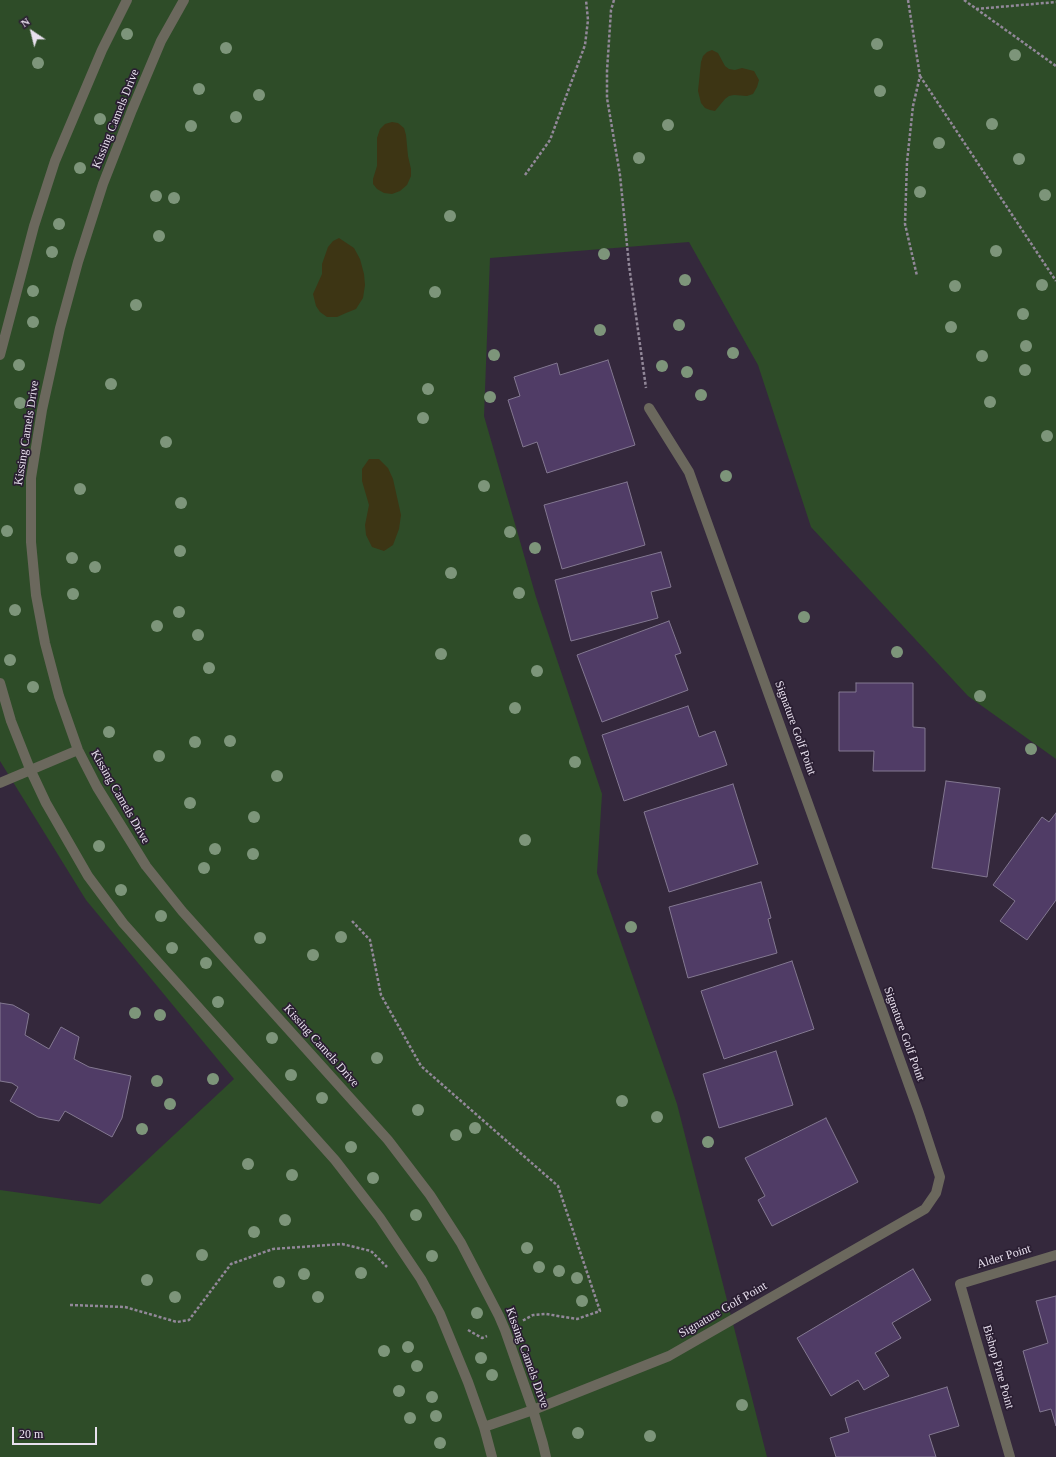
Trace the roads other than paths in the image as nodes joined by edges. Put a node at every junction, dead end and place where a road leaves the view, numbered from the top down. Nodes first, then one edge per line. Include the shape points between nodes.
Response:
1 (127, 0) edge
2 (184, 0) edge
3 (0, 355) edge
4 (649, 408) road end
5 (0, 683) edge
6 (78, 750) junction
7 (30, 769) junction
8 (0, 783) edge
9 (1056, 1255) edge
10 (960, 1284) joint
11 (533, 1410) junction
12 (484, 1427) junction
13 (492, 1457) edge
14 (546, 1457) edge
15 (1010, 1457) edge

1 - 3 street via 102,50 55,161 34,226
2 - 6 street, Kissing Camels Drive via 161,41 132,110 103,184 78,262 42,410 31,478 31,542 36,595 59,696
4 - 11 street, Signature Golf Point via 689,472 940,1177 936,1193 925,1209 669,1356
5 - 7 street via 11,721
6 - 7 street
6 - 11 street, Kissing Camels Drive via 97,787 146,866 192,922 388,1140 430,1195 461,1243 499,1316
7 - 8 street
7 - 12 street via 46,803 88,876 123,923 336,1160 422,1279 440,1314
9 - 10 street, Alder Point
10 - 15 street, Bishop Pine Point
11 - 12 street, Signature Golf Point
11 - 14 street, Kissing Camels Drive
12 - 13 street

